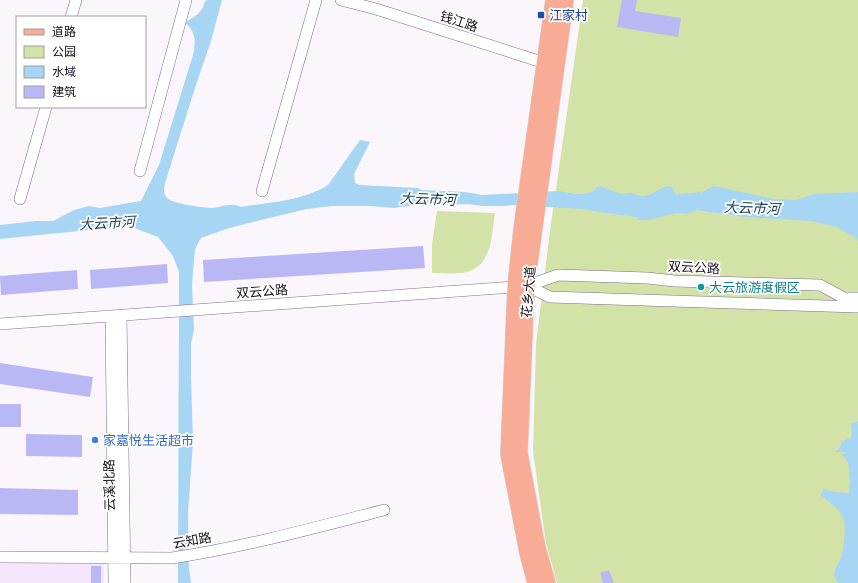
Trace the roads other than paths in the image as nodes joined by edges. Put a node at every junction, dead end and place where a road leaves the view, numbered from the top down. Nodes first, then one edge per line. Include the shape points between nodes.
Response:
1 (76, 0) edge
2 (186, 0) edge
3 (316, 0) edge
4 (341, 0) edge
5 (553, 0) edge
6 (566, 0) edge
7 (71, 16) edge
8 (545, 64) junction
9 (46, 108) edge
10 (140, 171) dead end
11 (535, 178) junction
12 (262, 191) dead end
13 (20, 199) dead end
14 (521, 286) junction
15 (858, 298) edge
16 (858, 307) edge
17 (116, 315) junction
18 (0, 324) edge
19 (384, 510) dead end
20 (0, 557) edge
21 (119, 558) junction
22 (114, 583) edge
23 (125, 583) edge
24 (535, 583) edge
25 (548, 583) edge

1 - 7 street
2 - 10 street
3 - 12 street
4 - 8 street, 钱江路
5 - 8 main road, 花乡大道
6 - 11 main road, 花乡大道
8 - 11 main road, 花乡大道
9 - 13 street
11 - 14 main road, 花乡大道
14 - 15 street, 双云公路 via 558,275 647,278 820,285 844,298
14 - 16 street, 双云公路 via 550,297
14 - 17 street, 双云公路
14 - 24 main road, 花乡大道 via 508,454
14 - 25 main road, 花乡大道 via 520,453 538,548
17 - 18 street, 双云公路
17 - 21 street, 云溪北路
19 - 21 street, 云知路 via 195,555 172,558
20 - 21 street, 云知路
21 - 22 street, 云溪北路
21 - 23 street, 云溪北路

